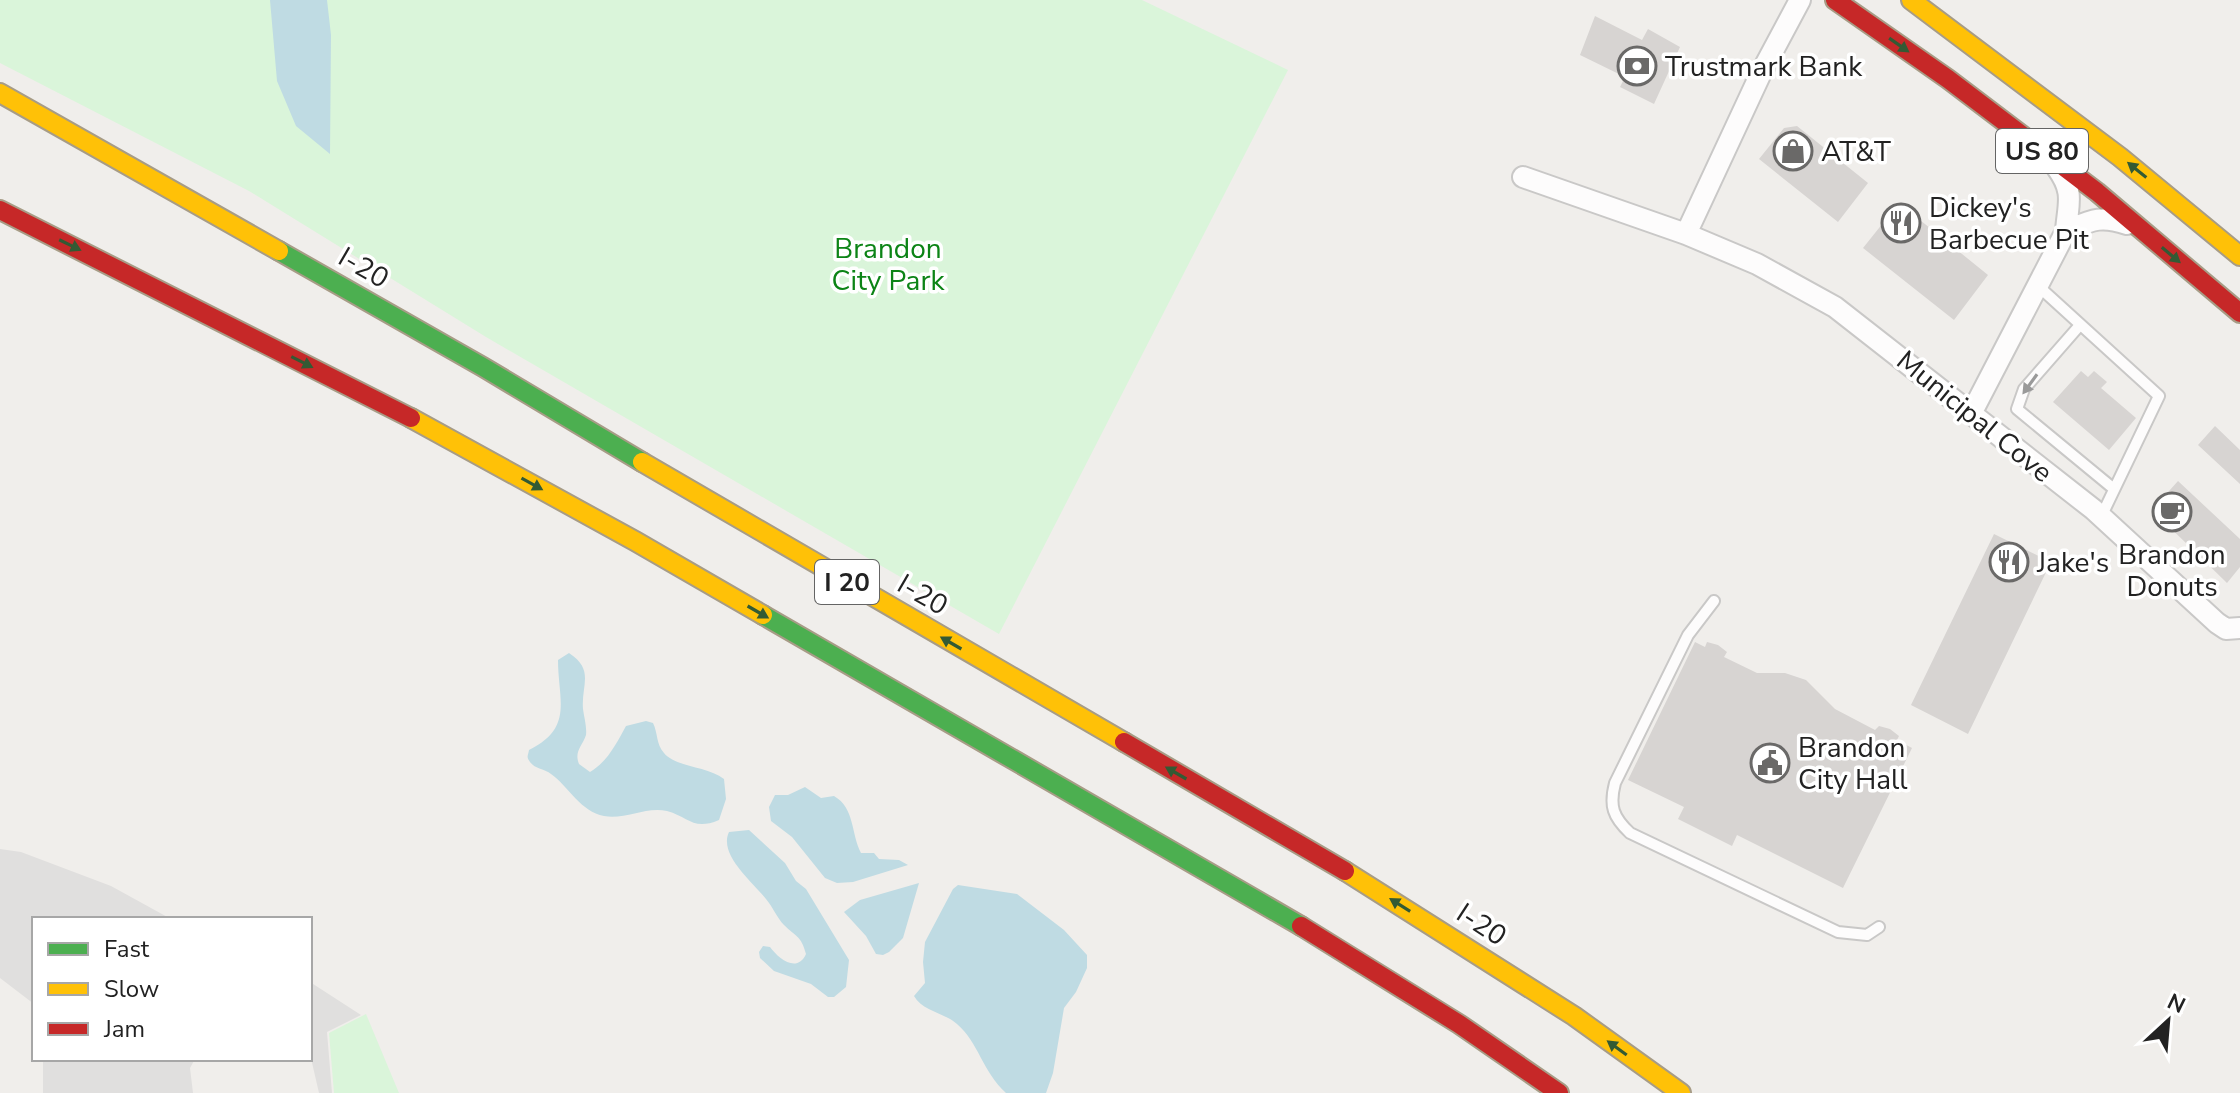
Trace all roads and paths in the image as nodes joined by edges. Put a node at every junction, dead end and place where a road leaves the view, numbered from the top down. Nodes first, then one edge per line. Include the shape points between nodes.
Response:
1 (1800, 0) edge
2 (1835, 0) edge
3 (1911, 0) edge
4 (0, 93) edge
5 (2044, 152) junction
6 (1523, 177) dead end
7 (0, 210) edge
8 (2140, 229) junction
9 (2066, 231) junction
10 (1686, 234) junction
11 (2240, 256) edge
12 (2037, 285) junction
13 (2240, 313) edge
14 (2080, 325) junction
15 (1972, 412) junction
16 (2114, 489) junction
17 (2101, 517) junction
18 (1714, 601) dead end
19 (2240, 628) edge
20 (1879, 927) dead end
21 (1559, 1093) edge
22 (1681, 1093) edge

1 - 10 street
2 -> 5 main road, US 80
11 -> 3 main road, US 80 via 2120,157
22 -> 4 main road, I-20 / I 20 via 1574,1016 1331,862 455,351
5 - 8 main road, US 80
5 - 9 street via 2069,191
6 - 10 street, Municipal Cove
7 -> 21 main road, I 20 via 417,421 648,549 1296,923
8 - 9 street via 2104,218
8 -> 13 main road, US 80
9 - 12 street
10 - 15 street, Municipal Cove via 1757,264 1835,307
12 - 14 lane
12 - 15 street
14 - 16 lane via 2159,396
14 -> 16 lane via 2024,389 2017,409
15 - 17 street, Municipal Cove
16 - 17 lane
17 - 19 street, Municipal Cove via 2217,623
18 - 20 lane via 1688,635 1615,783 1612,811 1630,833 1838,932 1867,935

